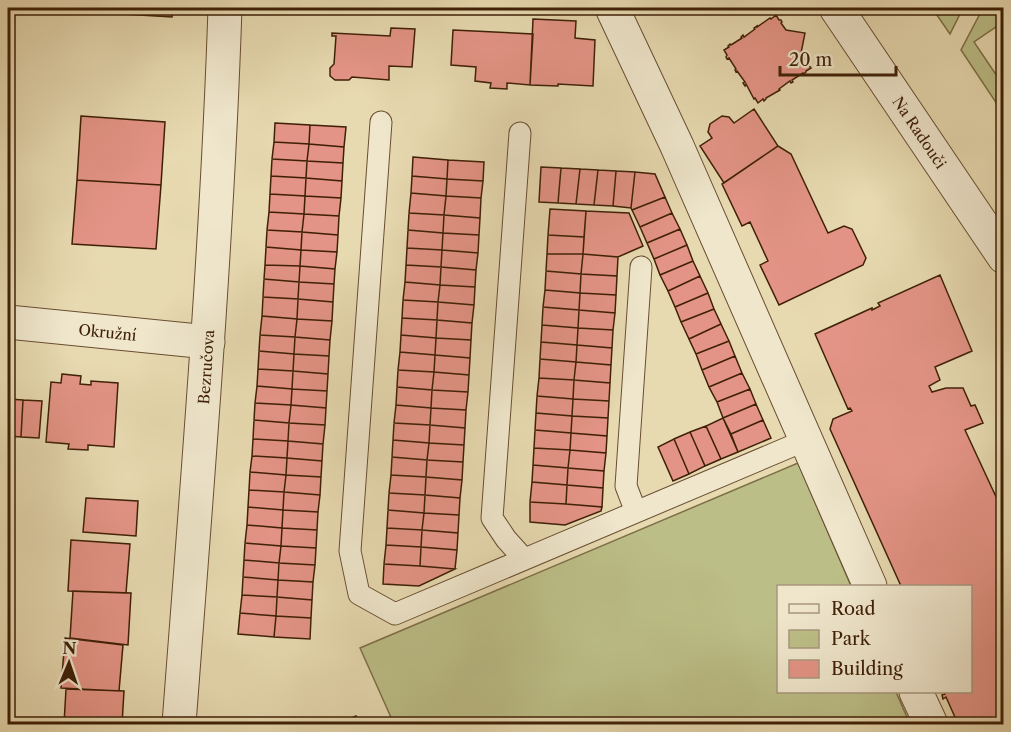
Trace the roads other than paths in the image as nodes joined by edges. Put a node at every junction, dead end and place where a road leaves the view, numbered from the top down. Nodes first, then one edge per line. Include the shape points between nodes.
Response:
1 (225, 8) edge
2 (612, 8) edge
3 (837, 8) edge
4 (381, 122) dead end
5 (520, 133) dead end
6 (1004, 256) edge
7 (641, 267) dead end
8 (8, 322) edge
9 (208, 342) junction
10 (806, 440) junction
11 (636, 512) junction
12 (524, 560) junction
13 (870, 585) edge
14 (916, 693) edge
15 (179, 724) edge
16 (931, 724) edge

1 - 9 street, Bezručova
2 - 10 street
3 - 6 street, Na Radouči
4 - 12 lane via 350,551 359,594 395,614
5 - 12 lane via 492,518
7 - 11 lane via 626,486
8 - 9 street, Okružní
9 - 15 street, Bezručova
10 - 11 lane
10 - 13 street
11 - 12 lane
14 - 16 street

